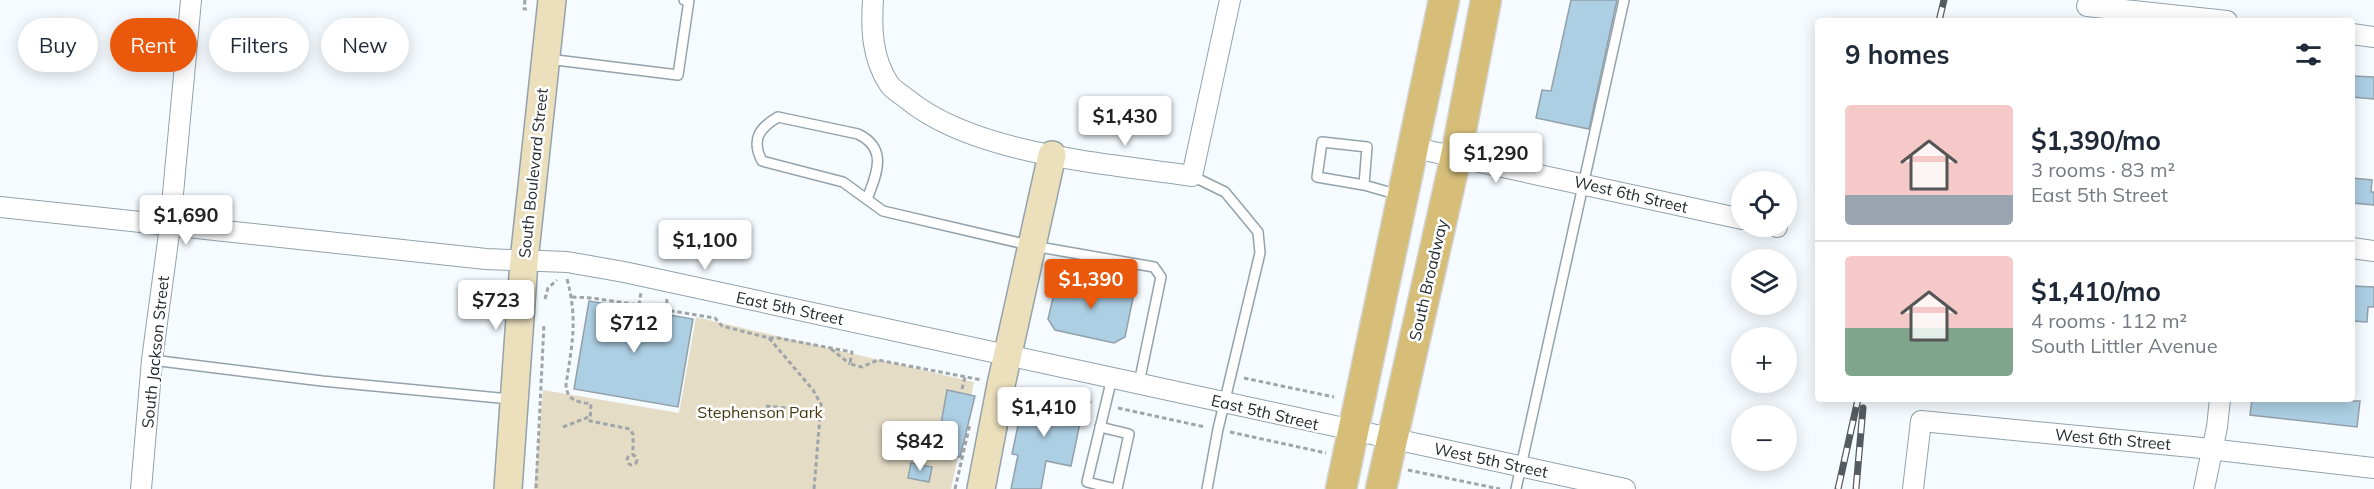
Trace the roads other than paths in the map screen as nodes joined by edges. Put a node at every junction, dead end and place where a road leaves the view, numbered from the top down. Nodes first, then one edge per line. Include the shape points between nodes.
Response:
1 (192, 0) edge
2 (552, 0) edge
3 (684, 0) edge
4 (689, 0) edge
5 (873, 0) edge
6 (1230, 0) edge
7 (1444, 0) edge
8 (1486, 0) edge
9 (1624, 0) edge
10 (2088, 9) edge
11 (2192, 18) edge
12 (2355, 34) edge
13 (2374, 37) edge
14 (545, 59) junction
15 (1415, 147) junction
16 (1052, 155) junction
17 (1456, 156) junction
18 (1192, 176) junction
19 (1364, 184) junction
20 (1585, 184) junction
21 (1404, 196) junction
22 (867, 199) junction
23 (0, 207) edge
24 (1731, 217) edge
25 (170, 226) junction
26 (1033, 246) junction
27 (2355, 248) edge
28 (2374, 251) edge
29 (524, 261) junction
30 (1009, 355) junction
31 (152, 360) junction
32 (1112, 378) junction
33 (1139, 383) junction
34 (514, 400) junction
35 (2219, 402) edge
36 (1225, 403) junction
37 (1100, 427) junction
38 (1354, 432) junction
39 (1393, 439) junction
40 (2211, 449) junction
41 (1521, 467) junction
42 (2374, 468) edge
43 (141, 489) edge
44 (508, 489) edge
45 (981, 489) edge
46 (1117, 489) edge
47 (1207, 489) edge
48 (1341, 489) edge
49 (1381, 489) edge
50 (1516, 489) edge
51 (1624, 489) edge
52 (1912, 489) edge
53 (2204, 489) edge

1 - 25 street, South Jackson Street
2 - 14 main road, South Boulevard Street
3 - 4 lane
4 - 14 lane via 678,75
5 - 16 street via 875,54 890,85 920,109 970,134
6 - 18 street
7 - 15 main road
8 - 17 main road, South Broadway
9 - 20 lane
10 - 11 street
12 - 13 street
14 - 29 main road, South Boulevard Street
15 - 17 street, West 6th Street
15 - 21 main road
16 - 18 street
16 - 26 main road
17 - 20 street, West 6th Street
17 - 39 main road, South Broadway
18 - 36 lane via 1225,192 1258,232 1260,253
19 - 19 lane via 1317,177 1322,142 1367,147
19 - 21 lane
20 - 24 street, West 6th Street
20 - 41 lane
21 - 38 main road
22 - 22 lane via 843,182 762,161 756,149 758,135 778,117 868,139 876,151 879,168
22 - 26 lane via 883,211
23 - 25 street, East 5th Street
25 - 29 street, East 5th Street
25 - 31 street, South Jackson Street
26 - 30 main road
26 - 33 lane via 1154,267 1161,277
27 - 28 street
29 - 30 street, East 5th Street via 567,262 624,273
29 - 34 main road, South Boulevard Street
30 - 32 street, East 5th Street
30 - 45 main road
31 - 34 lane
31 - 43 street, South Jackson Street
32 - 33 street, East 5th Street
32 - 37 lane
33 - 36 street, East 5th Street
34 - 44 main road, South Boulevard Street
35 - 40 street
36 - 38 street, East 5th Street
36 - 47 lane
37 - 46 lane via 1129,434
37 - 46 lane via 1087,482
38 - 39 street, East 5th Street
38 - 48 main road
39 - 41 street, West 5th Street
39 - 49 main road, South Broadway
40 - 42 street, West 6th Street
40 - 52 street, West 6th Street via 1920,420
40 - 53 street
41 - 50 lane
41 - 51 street, West 5th Street

